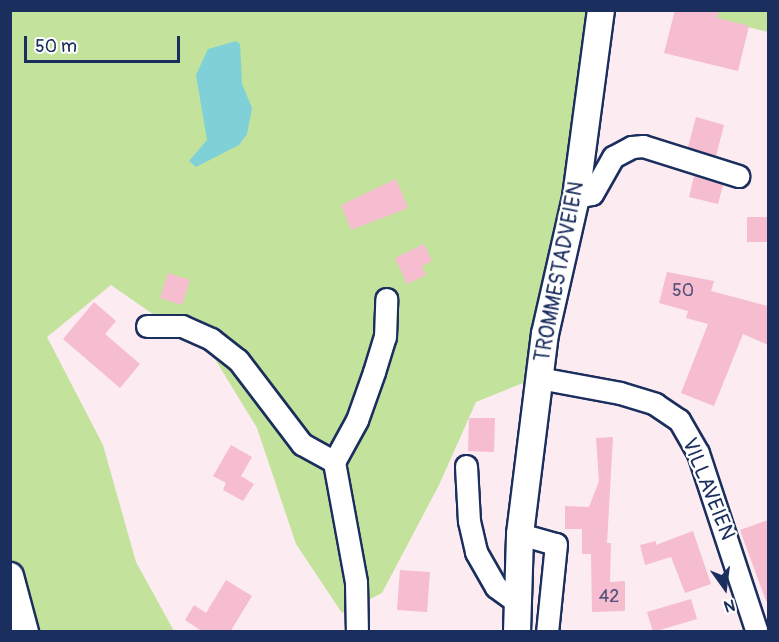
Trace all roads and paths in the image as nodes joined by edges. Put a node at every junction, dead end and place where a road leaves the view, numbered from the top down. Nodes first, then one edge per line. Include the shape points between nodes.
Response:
1 (601, 10) edge
2 (738, 176) dead end
3 (576, 197) junction
4 (386, 299) dead end
5 (147, 326) dead end
6 (539, 378) junction
7 (334, 462) junction
8 (466, 466) dead end
9 (520, 534) junction
10 (10, 576) edge
11 (518, 603) junction
12 (25, 632) edge
13 (357, 632) edge
14 (517, 632) edge
15 (547, 632) edge
16 (757, 632) edge

1 - 3 main road, TROMMESTADVEIEN
2 - 3 street via 643,146 632,147 613,157 592,194
3 - 6 main road, TROMMESTADVEIEN
4 - 7 street via 386,337 357,420
5 - 7 street via 182,326 210,339 238,360 302,444
6 - 9 main road, TROMMESTADVEIEN
6 - 16 street, VILLAVEIEN via 620,393 655,404 679,420 698,453
7 - 13 street via 356,582
8 - 11 street via 469,521 476,552 496,587
9 - 11 main road, TROMMESTADVEIEN
9 - 15 street via 556,544
10 - 12 main road
11 - 14 main road, TROMMESTADVEIEN

